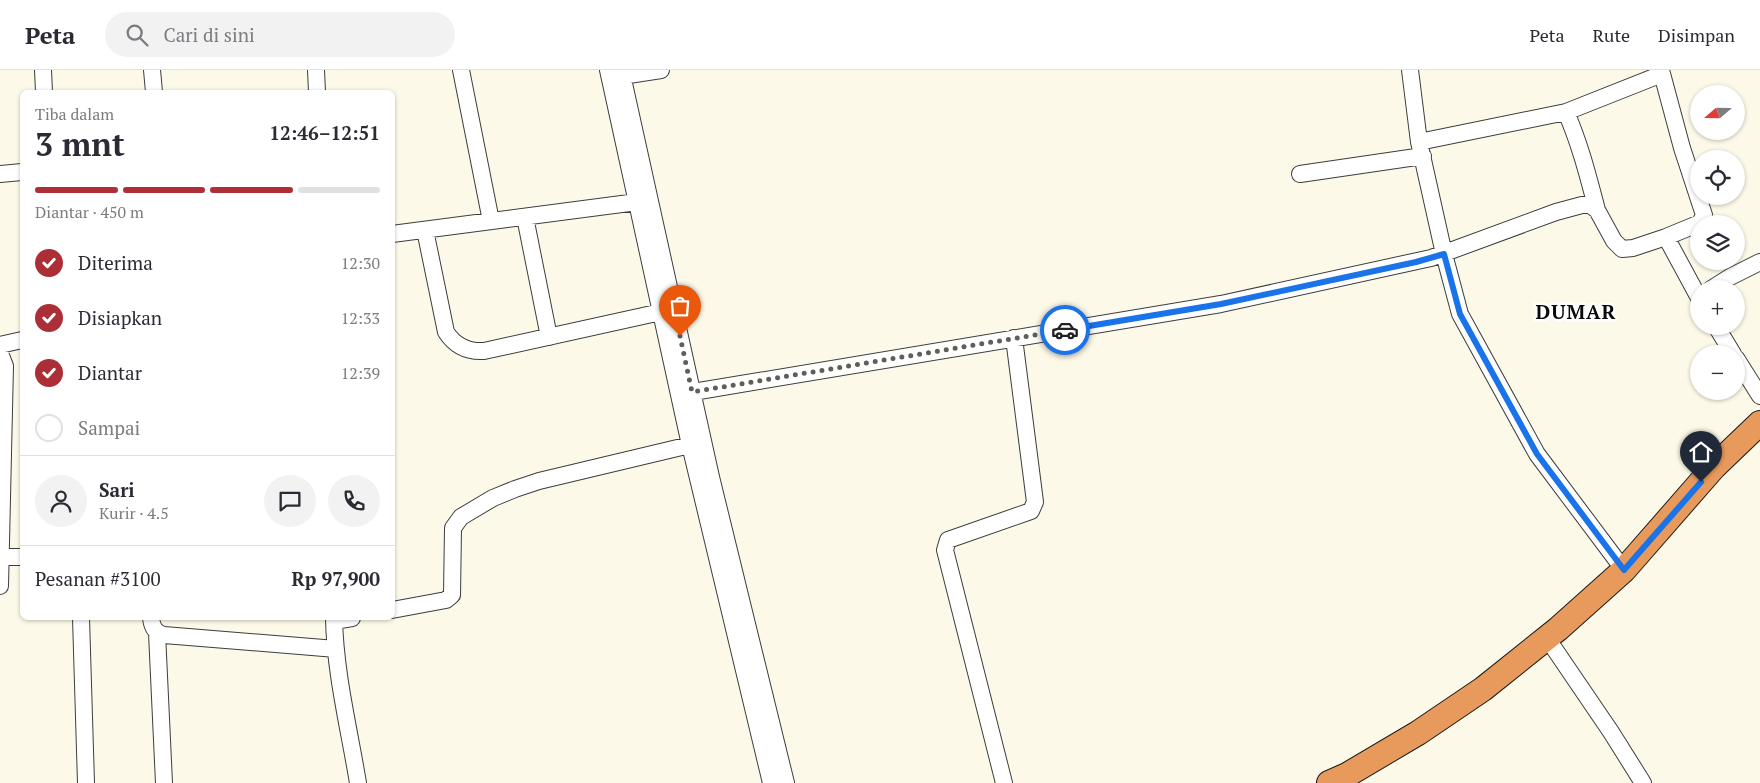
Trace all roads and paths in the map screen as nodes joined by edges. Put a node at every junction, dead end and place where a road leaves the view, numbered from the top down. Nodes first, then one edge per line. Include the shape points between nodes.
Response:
1 (43, 70) edge
2 (152, 70) edge
3 (316, 70) edge
4 (461, 70) edge
5 (661, 70) edge
6 (1410, 70) edge
7 (617, 72) edge
8 (1661, 72) edge
9 (44, 90) edge
10 (154, 90) edge
11 (317, 90) edge
12 (1566, 112) junction
13 (1421, 149) junction
14 (20, 172) edge
15 (0, 174) edge
16 (1300, 174) dead end
17 (637, 202) junction
18 (1597, 210) junction
19 (525, 217) junction
20 (491, 222) junction
21 (425, 230) junction
22 (395, 234) edge
23 (1666, 237) junction
24 (1444, 254) junction
25 (1760, 262) edge
26 (1725, 280) edge
27 (1690, 281) edge
28 (661, 312) junction
29 (549, 336) junction
30 (1014, 338) junction
31 (20, 341) edge
32 (0, 346) edge
33 (0, 353) edge
34 (1745, 372) edge
35 (692, 392) junction
36 (1760, 396) edge
37 (1760, 423) edge
38 (690, 445) junction
39 (1, 556) edge
40 (20, 557) edge
41 (1624, 570) junction
42 (0, 586) edge
43 (395, 609) edge
44 (81, 620) edge
45 (152, 620) edge
46 (334, 620) edge
47 (157, 633) junction
48 (1547, 638) junction
49 (336, 649) junction
50 (86, 783) edge
51 (164, 783) edge
52 (358, 783) edge
53 (771, 783) edge
54 (786, 783) edge
55 (1004, 783) edge
56 (1329, 783) edge
57 (1643, 783) edge

1 - 9 street
2 - 10 street
3 - 11 street
4 - 20 street
5 - 7 street
6 - 13 street
7 - 17 street
7 - 35 street
8 - 12 street
8 - 23 street via 1704,215 1700,222
12 - 13 street
12 - 18 street via 1578,141
13 - 16 street
13 - 24 street
14 - 15 street
17 - 19 street
17 - 28 street
18 - 23 street via 1622,249
18 - 24 street via 1590,205 1582,205 1556,212
19 - 20 street
19 - 29 street
20 - 21 street
21 - 22 street
21 - 29 street via 446,332 454,342 474,352
23 - 27 street
24 - 30 street via 1221,304
24 - 41 street via 1460,314 1537,454
25 - 26 street
28 - 29 street
28 - 38 street
30 - 35 street
30 - 55 street via 1035,502 1031,511 948,540 945,550
31 - 32 street
33 - 39 street via 5,366
34 - 36 street
35 - 54 street
37 - 41 highway via 1714,467
38 - 43 street via 539,481 493,498 461,517 453,528 452,595 446,600
38 - 53 street
39 - 40 street
39 - 42 street
41 - 48 highway
44 - 50 street
45 - 47 street
46 - 49 street
47 - 49 street
47 - 51 street
48 - 56 highway via 1483,689 1426,728
48 - 57 street
49 - 52 street

